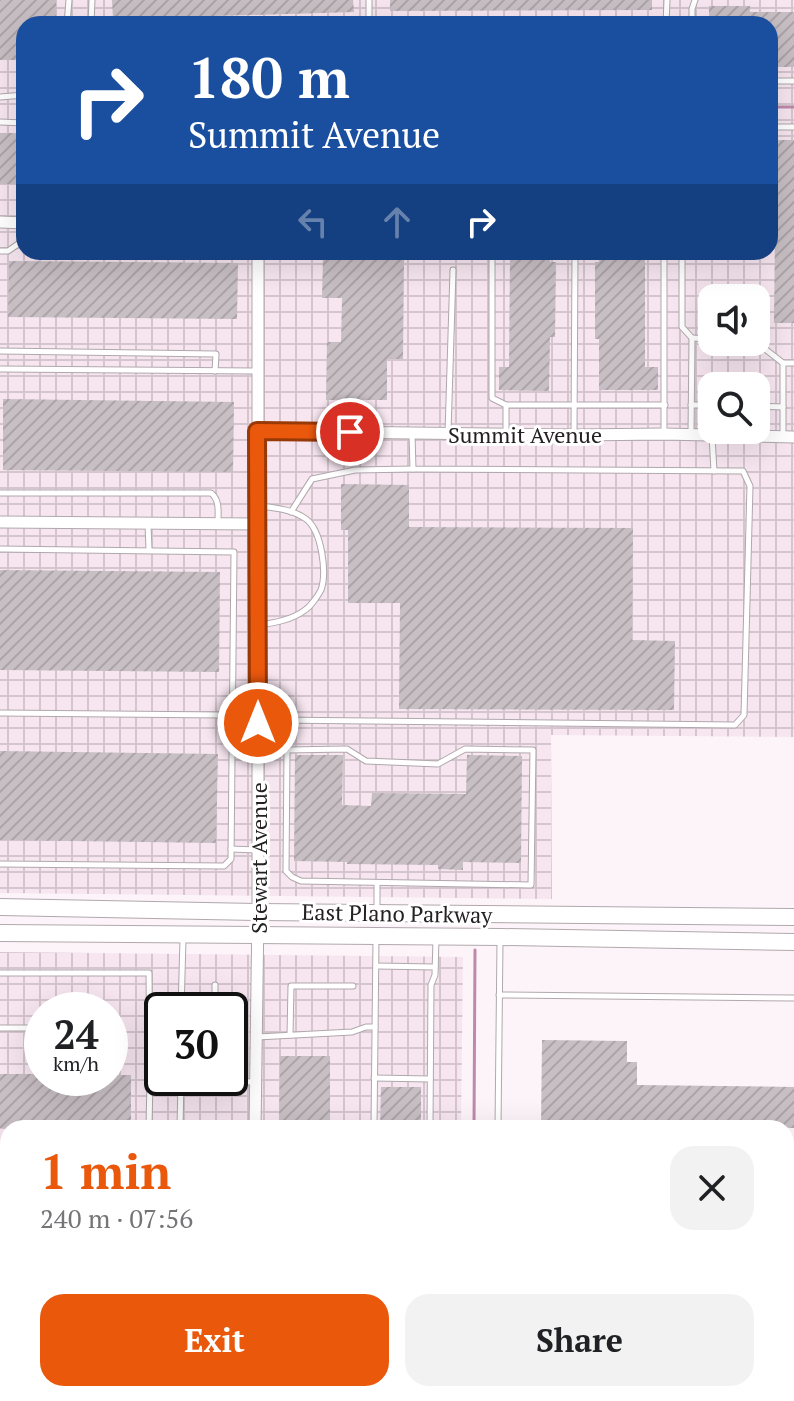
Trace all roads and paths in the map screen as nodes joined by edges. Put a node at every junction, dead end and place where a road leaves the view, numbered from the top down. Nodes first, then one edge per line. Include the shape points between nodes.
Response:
1 (258, 260) edge
2 (492, 260) edge
3 (575, 260) edge
4 (664, 260) edge
5 (682, 260) edge
6 (453, 270) dead end
7 (692, 338) junction
8 (698, 338) edge
9 (0, 351) edge
10 (770, 353) edge
11 (783, 363) junction
12 (794, 363) edge
13 (0, 369) edge
14 (215, 371) junction
15 (257, 371) junction
16 (574, 403) junction
17 (506, 405) junction
18 (665, 405) junction
19 (691, 405) junction
20 (698, 405) edge
21 (770, 407) edge
22 (783, 407) junction
23 (257, 431) junction
24 (412, 433) junction
25 (448, 434) junction
26 (506, 434) junction
27 (664, 434) junction
28 (691, 434) junction
29 (698, 434) edge
30 (574, 435) junction
31 (788, 437) edge
32 (712, 444) edge
33 (413, 469) junction
34 (714, 471) junction
35 (0, 493) edge
36 (257, 506) junction
37 (291, 512) junction
38 (0, 522) edge
39 (148, 523) junction
40 (218, 524) junction
41 (257, 524) junction
42 (0, 549) edge
43 (149, 551) junction
44 (257, 625) junction
45 (0, 713) edge
46 (232, 720) junction
47 (258, 723) junction
48 (258, 747) junction
49 (287, 750) junction
50 (231, 849) junction
51 (258, 850) junction
52 (0, 864) edge
53 (377, 883) junction
54 (0, 907) edge
55 (258, 912) junction
56 (377, 912) junction
57 (436, 913) junction
58 (501, 914) junction
59 (794, 917) edge
60 (0, 933) edge
61 (258, 935) junction
62 (183, 936) junction
63 (376, 937) junction
64 (436, 937) junction
65 (501, 937) junction
66 (794, 942) edge
67 (376, 966) junction
68 (435, 967) junction
69 (0, 973) edge
70 (215, 985) dead end
71 (353, 986) dead end
72 (149, 992) edge
73 (181, 992) edge
74 (215, 992) edge
75 (499, 995) junction
76 (794, 998) edge
77 (375, 1027) junction
78 (0, 1028) edge
79 (24, 1028) edge
80 (290, 1035) junction
81 (256, 1037) junction
82 (374, 1078) junction
83 (430, 1079) junction
84 (248, 1082) edge
85 (256, 1082) junction
86 (150, 1096) edge
87 (181, 1096) edge
88 (149, 1120) edge
89 (180, 1120) edge
90 (255, 1120) edge
91 (374, 1120) edge
92 (430, 1120) edge
93 (498, 1120) edge

1 - 15 street, Stewart Avenue
2 - 17 lane via 492,398
3 - 16 lane
4 - 18 lane
5 - 7 lane via 682,327
6 - 25 lane
7 - 8 lane
7 - 19 lane
9 - 14 lane via 216,354
10 - 11 lane
11 - 12 lane
11 - 22 lane
13 - 14 lane
14 - 15 lane
15 - 23 street, Stewart Avenue
16 - 17 lane
16 - 18 lane
16 - 30 lane
17 - 26 lane
18 - 27 lane
19 - 20 lane
19 - 28 lane
21 - 22 lane
22 - 31 lane
23 - 24 street, Summit Avenue
23 - 36 street, Stewart Avenue
24 - 25 street, Summit Avenue
24 - 33 lane
25 - 26 street, Summit Avenue
26 - 30 street, Summit Avenue
27 - 28 street, Summit Avenue
27 - 30 street, Summit Avenue
28 - 29 street, Summit Avenue
32 - 34 lane
33 - 34 lane
33 - 37 lane via 355,470 312,479
34 - 47 lane via 743,471 750,486 744,715 735,725
35 - 40 lane via 211,493 218,502
36 - 37 lane
36 - 41 street, Stewart Avenue
37 - 44 lane via 308,520 320,540 321,590 306,610
38 - 39 street
39 - 40 street
39 - 43 lane
40 - 41 street
41 - 44 street, Stewart Avenue
42 - 43 lane
43 - 46 lane via 234,552
44 - 47 street, Stewart Avenue
45 - 46 lane via 223,715
46 - 47 lane via 241,726
46 - 50 lane
47 - 48 street, Stewart Avenue
48 - 49 lane
48 - 51 street, Stewart Avenue
49 - 53 lane via 286,871 301,881
49 - 53 lane via 347,749 366,761 438,764 465,749 533,750 531,885
50 - 51 lane
50 - 52 lane via 224,866
51 - 55 street, Stewart Avenue
53 - 56 lane
54 - 55 main road, East Plano Parkway
55 - 56 main road, East Plano Parkway
55 - 61 street, Stewart Avenue
56 - 57 main road, East Plano Parkway
56 - 63 main road
57 - 58 main road, East Plano Parkway
57 - 64 main road
58 - 59 main road, East Plano Parkway
58 - 65 main road
60 - 62 main road, East Plano Parkway
61 - 62 main road, East Plano Parkway
61 - 63 main road, East Plano Parkway
61 - 81 street, Stewart Avenue
62 - 73 lane
63 - 64 main road, East Plano Parkway
63 - 67 lane
64 - 65 main road, East Plano Parkway
64 - 68 lane
65 - 66 main road, East Plano Parkway
65 - 75 lane
67 - 68 lane
67 - 77 lane
68 - 83 lane
69 - 72 lane via 149,973
70 - 74 lane
71 - 80 lane via 291,986
75 - 76 lane
75 - 93 lane
77 - 80 lane
77 - 82 lane
78 - 79 lane
80 - 81 lane
81 - 85 street, Stewart Avenue
82 - 83 lane
82 - 91 lane
83 - 92 lane
84 - 85 lane
85 - 90 street, Stewart Avenue
86 - 88 lane
87 - 89 lane

